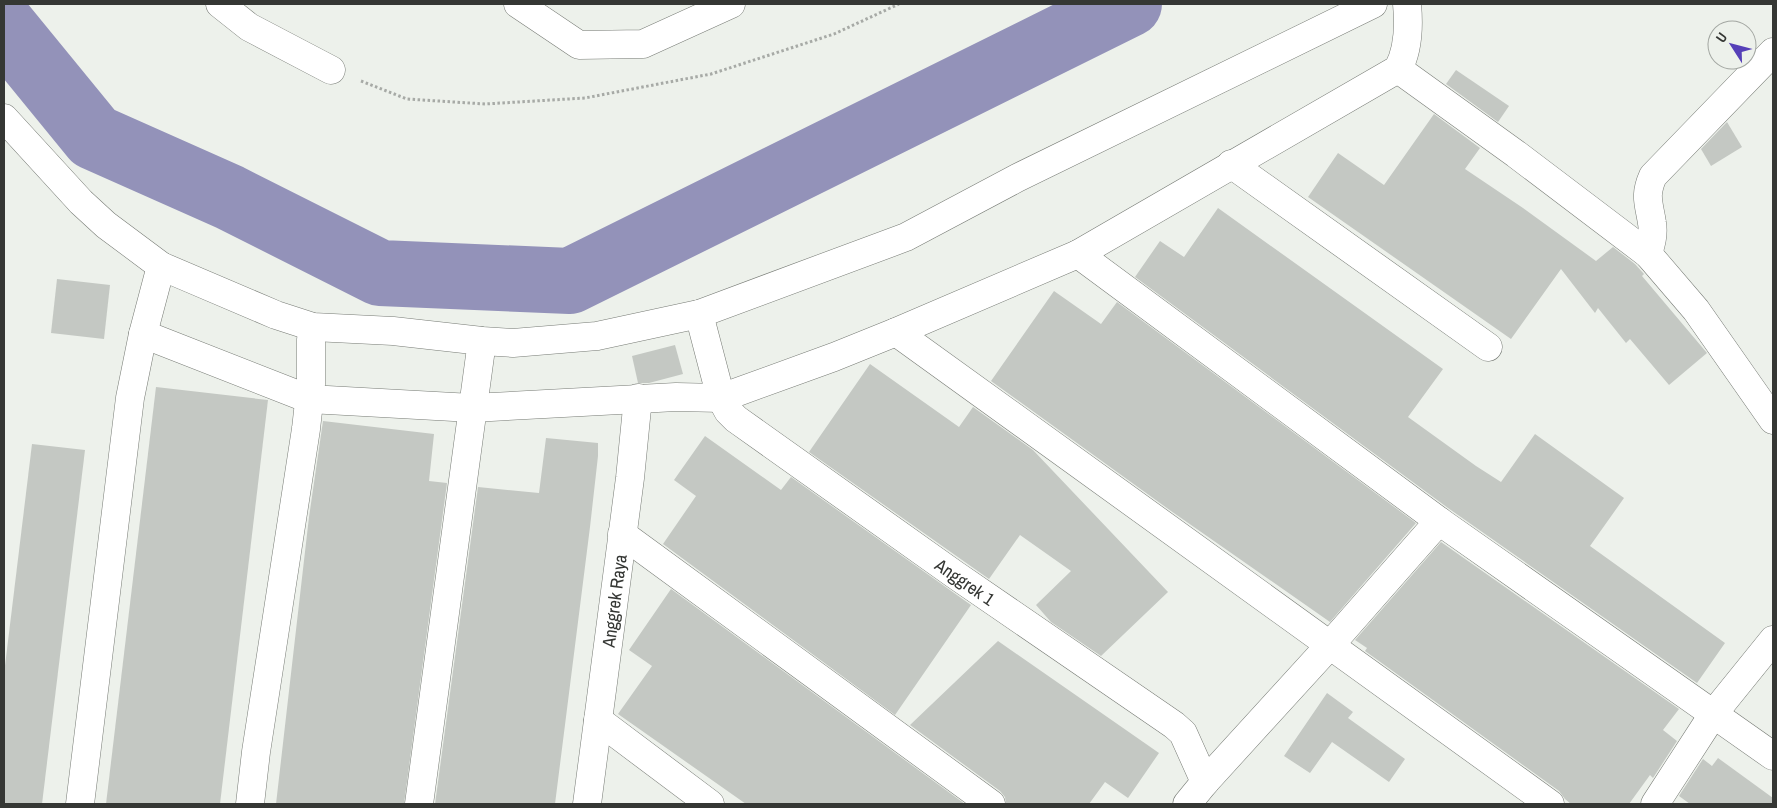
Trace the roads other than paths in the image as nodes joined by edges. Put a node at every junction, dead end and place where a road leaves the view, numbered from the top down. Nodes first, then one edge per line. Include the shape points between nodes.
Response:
1 (220, 4) edge
2 (518, 4) edge
3 (731, 4) edge
4 (1373, 4) edge
5 (1408, 11) edge
6 (1773, 52) edge
7 (1398, 69) junction
8 (331, 70) dead end
9 (4, 118) edge
10 (1231, 164) junction
11 (1078, 254) junction
12 (1648, 254) junction
13 (161, 266) junction
14 (701, 324) junction
15 (896, 332) junction
16 (312, 333) junction
17 (143, 334) junction
18 (482, 342) junction
19 (1488, 347) dead end
20 (310, 391) junction
21 (719, 392) junction
22 (638, 398) junction
23 (472, 408) junction
24 (1773, 420) edge
25 (1439, 521) junction
26 (622, 534) junction
27 (1773, 640) edge
28 (1330, 645) junction
29 (1714, 713) junction
30 (598, 720) junction
31 (1773, 756) edge
32 (1206, 782) junction
33 (80, 804) edge
34 (250, 804) edge
35 (419, 804) edge
36 (587, 804) edge
37 (710, 804) edge
38 (991, 804) edge
39 (1187, 804) edge
40 (1550, 804) edge
41 (1655, 804) edge

1 - 8 street via 249,27
2 - 3 street via 579,46 643,44
4 - 14 street via 1017,178 906,237
5 - 7 street via 1406,49
6 - 12 street via 1653,176 1648,187 1652,237
7 - 10 street
7 - 12 street
9 - 13 street via 81,202
10 - 11 street
10 - 19 street
11 - 15 street
11 - 25 street
12 - 24 street via 1696,310
13 - 16 street
13 - 17 street
14 - 18 street via 513,343
14 - 21 street
15 - 21 street via 834,357
15 - 28 street
16 - 18 street via 393,332
16 - 20 street
17 - 20 street
17 - 33 street via 130,398
18 - 23 street
20 - 23 street
20 - 34 street
21 - 22 street
21 - 32 street, Anggrek 1 via 728,411 749,429 1174,725 1183,733
22 - 23 street
22 - 26 street, Anggrek Raya
23 - 35 street
25 - 28 street
25 - 29 street
26 - 30 street, Anggrek Raya
26 - 38 street
27 - 29 street
28 - 32 street
28 - 40 street
29 - 31 street
29 - 41 street
30 - 36 street, Anggrek Raya
30 - 37 street
32 - 39 street

